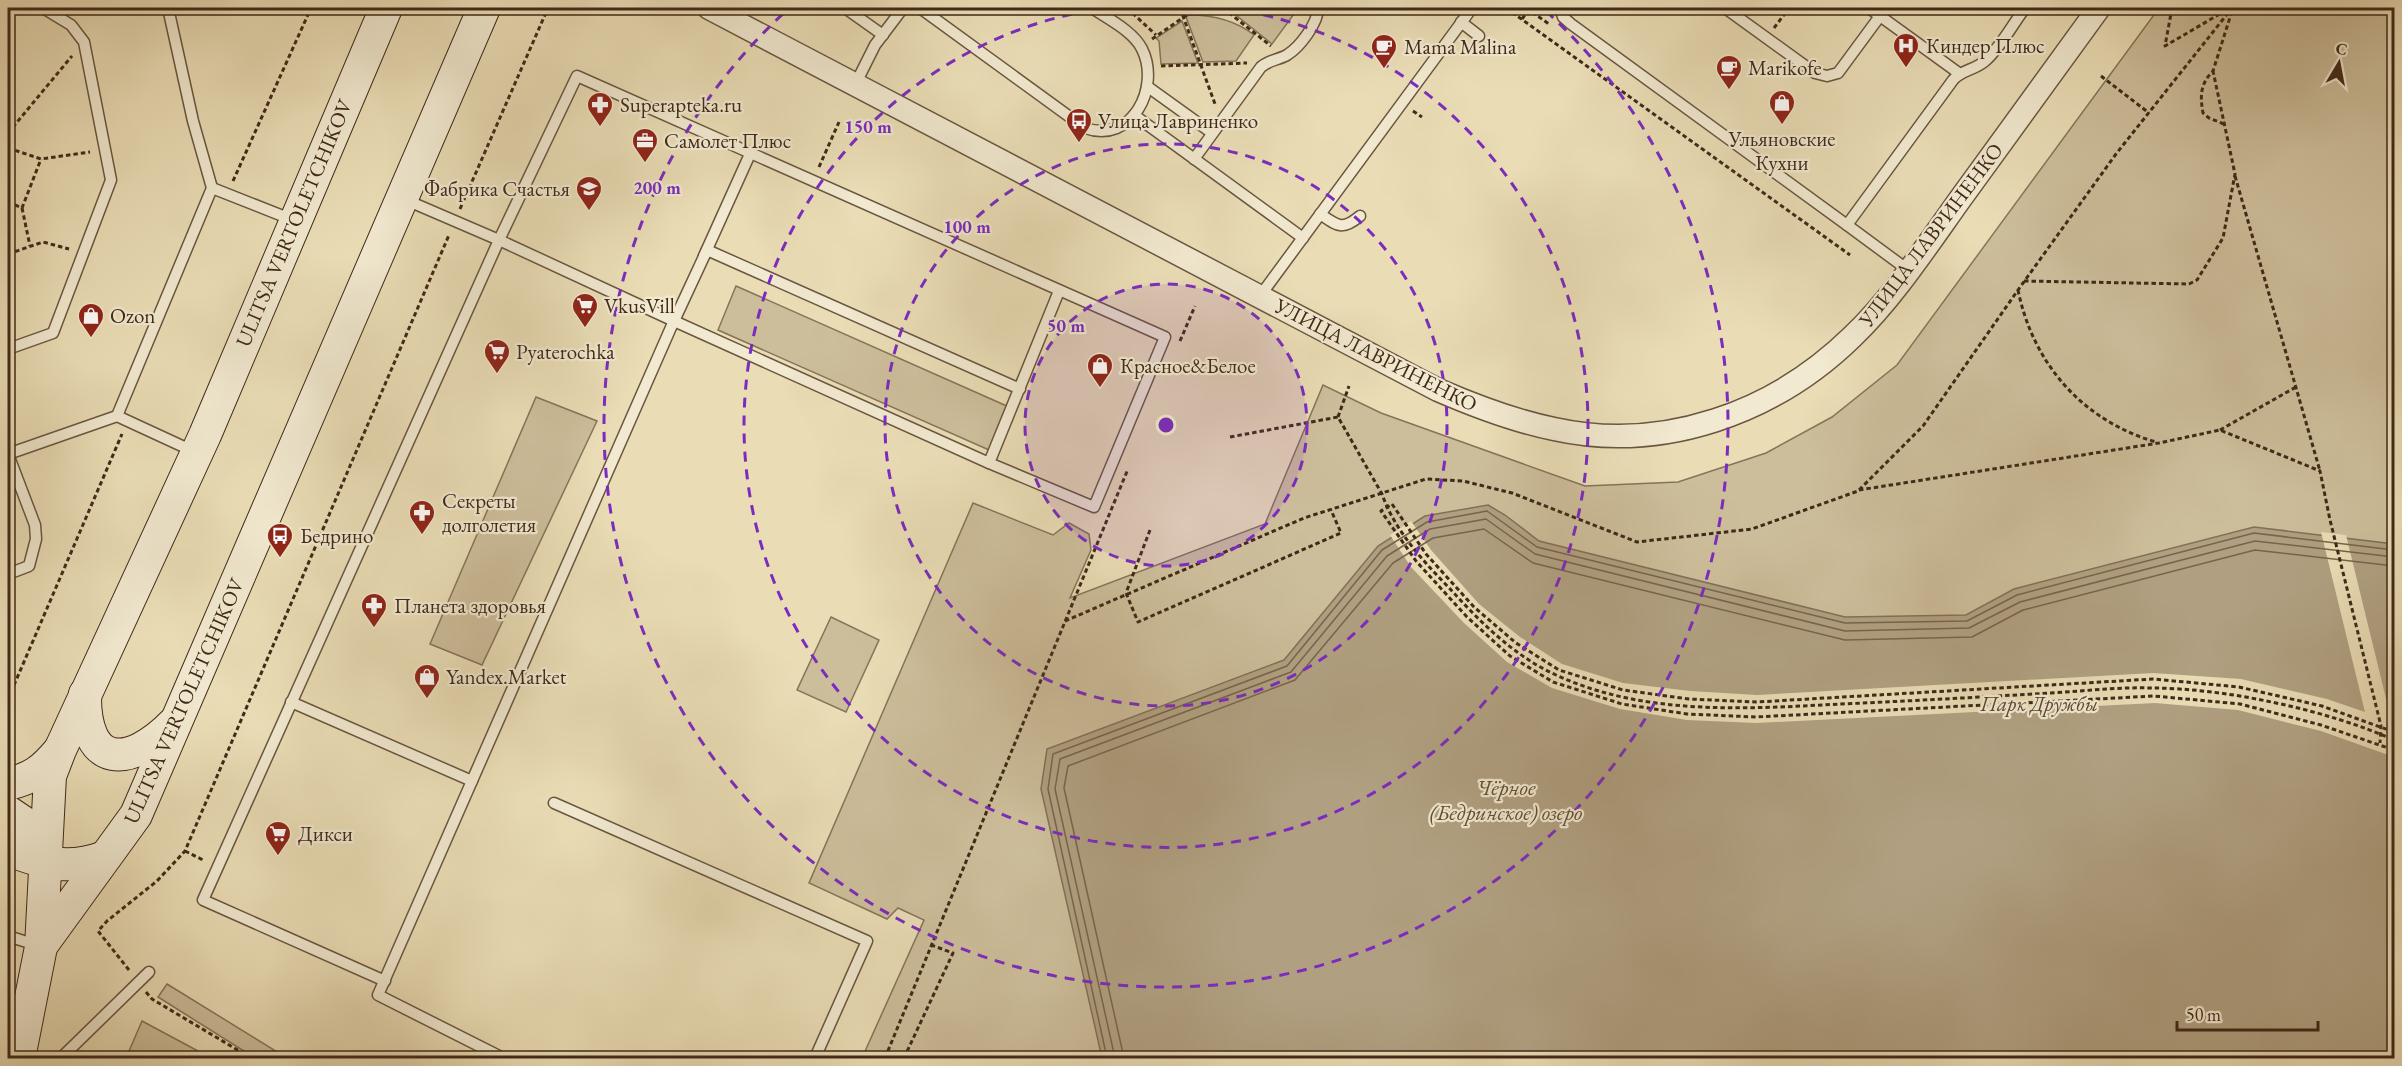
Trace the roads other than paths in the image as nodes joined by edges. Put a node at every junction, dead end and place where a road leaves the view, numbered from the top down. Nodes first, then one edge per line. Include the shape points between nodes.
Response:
1 (43, 8) edge
2 (168, 8) edge
3 (386, 8) edge
4 (484, 8) edge
5 (710, 8) edge
6 (845, 8) edge
7 (903, 8) edge
8 (920, 8) edge
9 (1092, 8) edge
10 (1317, 8) edge
11 (1472, 8) edge
12 (1560, 8) edge
13 (1725, 8) edge
14 (1869, 8) edge
15 (2025, 8) edge
16 (2099, 8) edge
17 (1883, 12) edge
18 (1461, 22) junction
19 (883, 35) junction
20 (1479, 36) dead end
21 (1960, 74) junction
22 (855, 85) junction
23 (1148, 87) junction
24 (1134, 115) junction
25 (1212, 134) junction
26 (750, 154) junction
27 (1194, 159) junction
28 (212, 188) junction
29 (403, 198) junction
30 (1320, 214) junction
31 (1360, 216) dead end
32 (296, 221) junction
33 (1847, 225) junction
34 (1303, 238) junction
35 (499, 240) junction
36 (707, 250) junction
37 (1908, 270) junction
38 (1059, 291) junction
39 (1260, 296) junction
40 (674, 321) junction
41 (8, 349) edge
42 (1020, 389) junction
43 (117, 416) junction
44 (197, 453) junction
45 (8, 454) edge
46 (989, 463) junction
47 (8, 574) edge
48 (85, 694) junction
49 (291, 702) junction
50 (177, 721) junction
51 (60, 750) junction
52 (472, 781) junction
53 (8, 784) edge
54 (554, 803) dead end
55 (8, 812) edge
56 (8, 850) edge
57 (45, 854) junction
58 (105, 857) junction
59 (8, 936) edge
60 (41, 947) junction
61 (148, 972) dead end
62 (385, 981) junction
63 (19, 1059) edge
64 (61, 1059) edge
65 (503, 1059) edge
66 (815, 1059) edge

1 - 41 lane via 71,25 84,42 111,180 53,333
2 - 28 lane
3 - 32 main road, ULITSA VERTOLETCHIKOV
4 - 29 main road, ULITSA VERTOLETCHIKOV
5 - 22 street, УЛИЦА ЛАВРИНЕНКО
6 - 19 lane
7 - 19 lane
8 - 24 lane via 1085,128 1110,131 1126,124
9 - 23 lane via 1140,46 1147,66
10 - 25 lane via 1315,21 1296,47 1261,67
11 - 18 lane
12 - 33 lane via 1571,24
13 - 17 lane via 1815,73 1832,75 1838,73
14 - 17 lane
15 - 21 lane via 1987,59
16 - 37 street, УЛИЦА ЛАВРИНЕНКО
17 - 21 lane
18 - 20 lane
18 - 30 lane
19 - 22 lane
21 - 33 lane
22 - 39 street, УЛИЦА ЛАВРИНЕНКО
23 - 24 lane
23 - 25 lane
24 - 27 lane
25 - 27 lane
26 - 35 lane via 577,76
26 - 36 lane
26 - 38 lane
27 - 34 lane
28 - 32 lane
28 - 43 lane
29 - 35 lane
29 - 50 main road, ULITSA VERTOLETCHIKOV
30 - 31 lane via 1338,226 1350,225
30 - 34 lane
32 - 44 main road, ULITSA VERTOLETCHIKOV
33 - 37 lane
34 - 39 lane
35 - 40 lane
35 - 49 lane
36 - 40 lane
36 - 42 lane
37 - 39 street, УЛИЦА ЛАВРИНЕНКО via 1853,336 1807,376 1723,419 1636,435 1554,430 1487,410 1438,390
38 - 42 lane
38 - 46 lane via 1165,337 1094,507
40 - 46 lane
40 - 52 lane
42 - 46 lane
43 - 44 lane
43 - 45 lane
44 - 48 main road, ULITSA VERTOLETCHIKOV
45 - 47 lane via 35,525 36,539 29,566
48 - 50 main road via 93,739 114,754 139,751
48 - 51 main road, ULITSA VERTOLETCHIKOV
49 - 52 lane
49 - 62 lane via 202,900
50 - 58 main road, ULITSA VERTOLETCHIKOV via 132,823
51 - 53 main road via 42,771
51 - 57 main road, ULITSA VERTOLETCHIKOV via 50,776
52 - 62 lane
54 - 66 lane via 867,940
55 - 57 main road via 29,826
56 - 57 main road
57 - 58 main road via 68,866 85,865
57 - 60 main road, ULITSA VERTOLETCHIKOV
58 - 60 main road, ULITSA VERTOLETCHIKOV
59 - 60 lane
60 - 63 main road
61 - 64 lane
62 - 65 lane via 378,995

